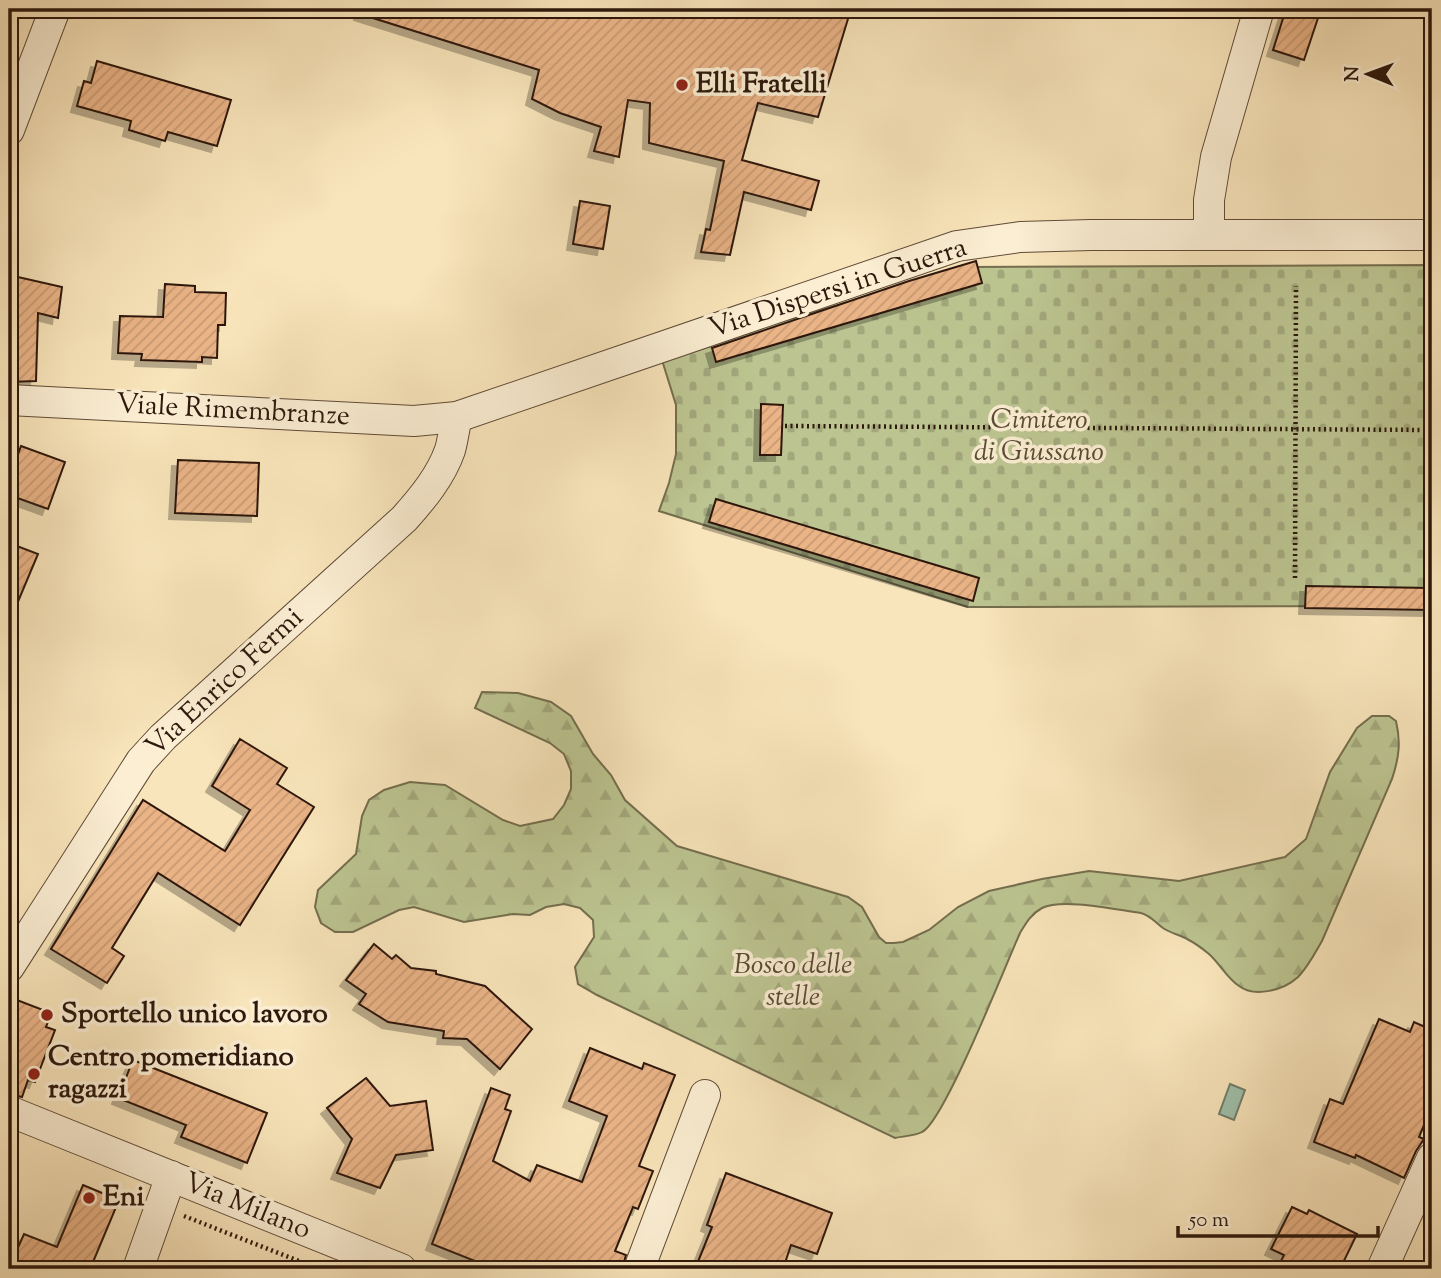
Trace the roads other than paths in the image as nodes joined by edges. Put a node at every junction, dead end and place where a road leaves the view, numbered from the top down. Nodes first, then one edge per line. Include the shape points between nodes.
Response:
1 (55, 9) edge
2 (1259, 9) edge
3 (9, 130) edge
4 (1432, 235) edge
5 (1209, 236) junction
6 (9, 400) edge
7 (457, 417) junction
8 (9, 967) edge
9 (705, 1095) dead end
10 (9, 1111) edge
11 (1432, 1158) edge
12 (171, 1176) junction
13 (394, 1268) edge
14 (138, 1269) edge
15 (639, 1269) edge
16 (1382, 1269) edge

1 - 3 street
2 - 5 street via 1216,157
4 - 5 street, Via Dispersi in Guerra
5 - 7 street, Via Dispersi in Guerra via 1020,237 957,246
6 - 7 street, Viale Rimembranze via 404,420
7 - 8 street, Via Enrico Fermi via 450,451 439,473 404,519 141,761
9 - 15 street
10 - 12 street, Via Milano
11 - 16 street
12 - 13 street, Via Milano
12 - 14 street, Via Milano

